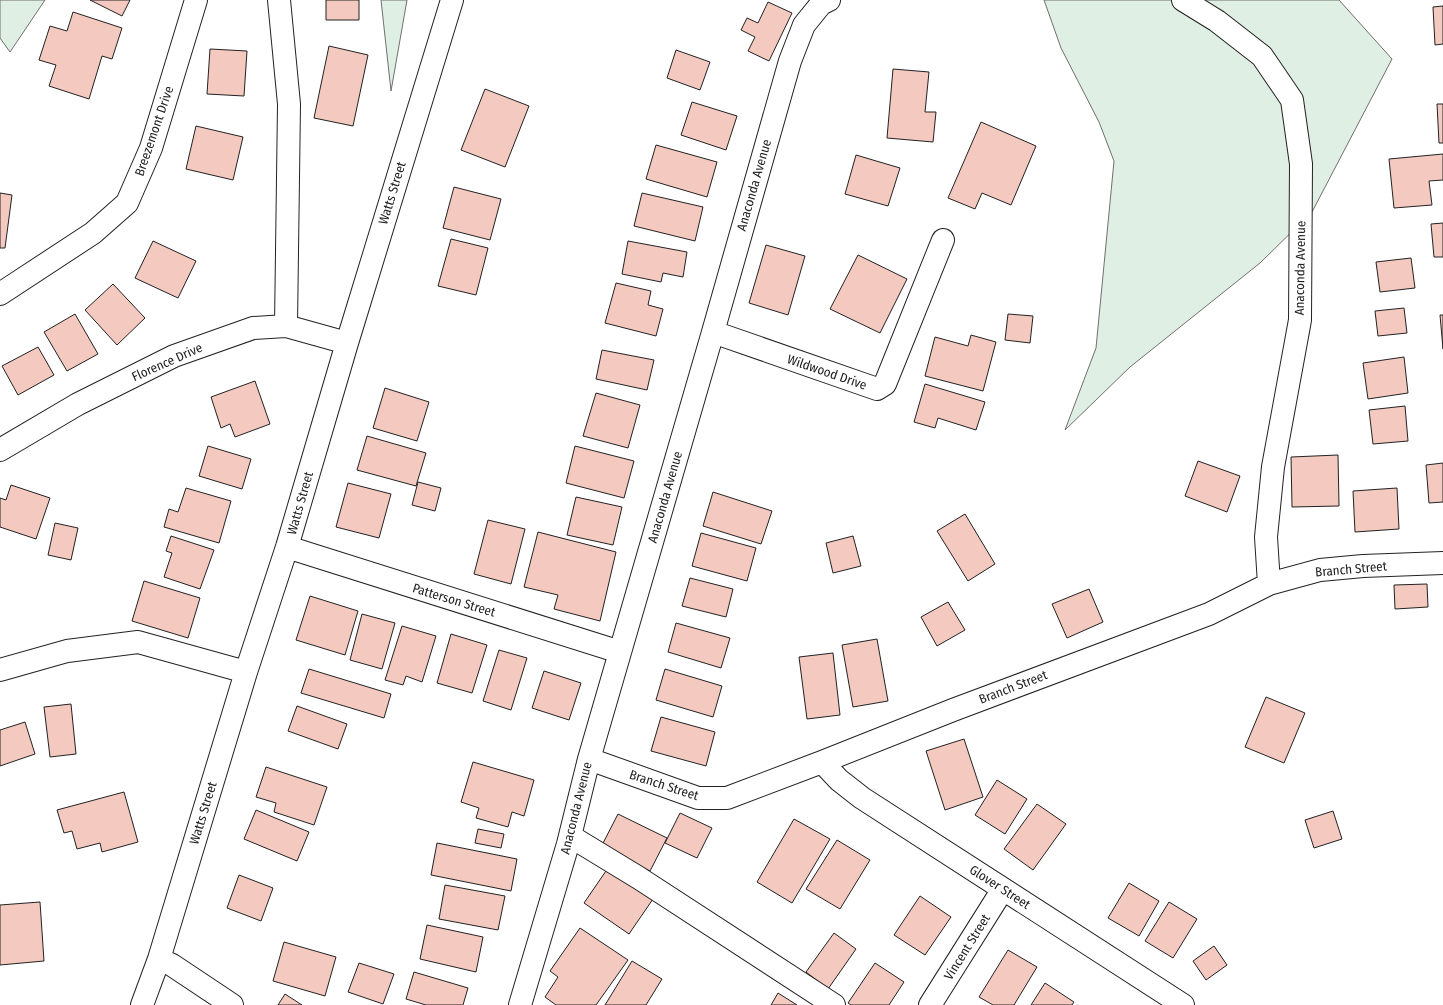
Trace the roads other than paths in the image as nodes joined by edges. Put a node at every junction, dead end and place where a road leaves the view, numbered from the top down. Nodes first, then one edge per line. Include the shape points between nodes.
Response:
1 (196, 0) edge
2 (280, 0) edge
3 (452, 0) edge
4 (829, 0) edge
5 (1183, 0) edge
6 (943, 240) dead end
7 (0, 294) edge
8 (286, 326) junction
9 (713, 332) junction
10 (347, 343) junction
11 (0, 450) edge
12 (287, 547) junction
13 (1443, 563) edge
14 (1269, 584) junction
15 (620, 652) junction
16 (0, 670) edge
17 (246, 672) junction
18 (589, 760) junction
19 (822, 762) junction
20 (570, 836) junction
21 (1003, 889) junction
22 (159, 959) junction
23 (525, 1003) edge
24 (142, 1005) edge
25 (232, 1005) edge
26 (834, 1005) edge
27 (930, 1005) edge
28 (1183, 1005) edge

1 - 7 street, Breezemont Drive via 151,148 127,203 94,233
2 - 8 street via 289,104
3 - 10 street, Watts Street
4 - 9 street, Anaconda Avenue via 821,4 804,25 790,61
5 - 14 street, Anaconda Avenue via 1262,56 1292,100 1301,164 1300,320 1273,467 1266,537
6 - 9 street, Wildwood Drive via 885,384 877,389
8 - 10 street, Florence Drive
8 - 11 street, Florence Drive via 253,328 174,356 78,404
9 - 15 street, Anaconda Avenue
10 - 12 street, Watts Street
12 - 15 street, Patterson Street
12 - 17 street, Watts Street
13 - 14 street, Branch Street via 1320,570
14 - 19 street, Branch Street via 1209,614
15 - 18 street, Anaconda Avenue
16 - 17 street via 67,651 138,642
17 - 22 street, Watts Street
18 - 19 street, Branch Street via 698,798 727,798
18 - 20 street, Anaconda Avenue
19 - 21 street, Glover Street via 839,780 862,798
20 - 23 street, Anaconda Avenue
20 - 26 street
21 - 27 street, Vincent Street
21 - 28 street, Glover Street
22 - 24 street, Watts Street
22 - 25 street

